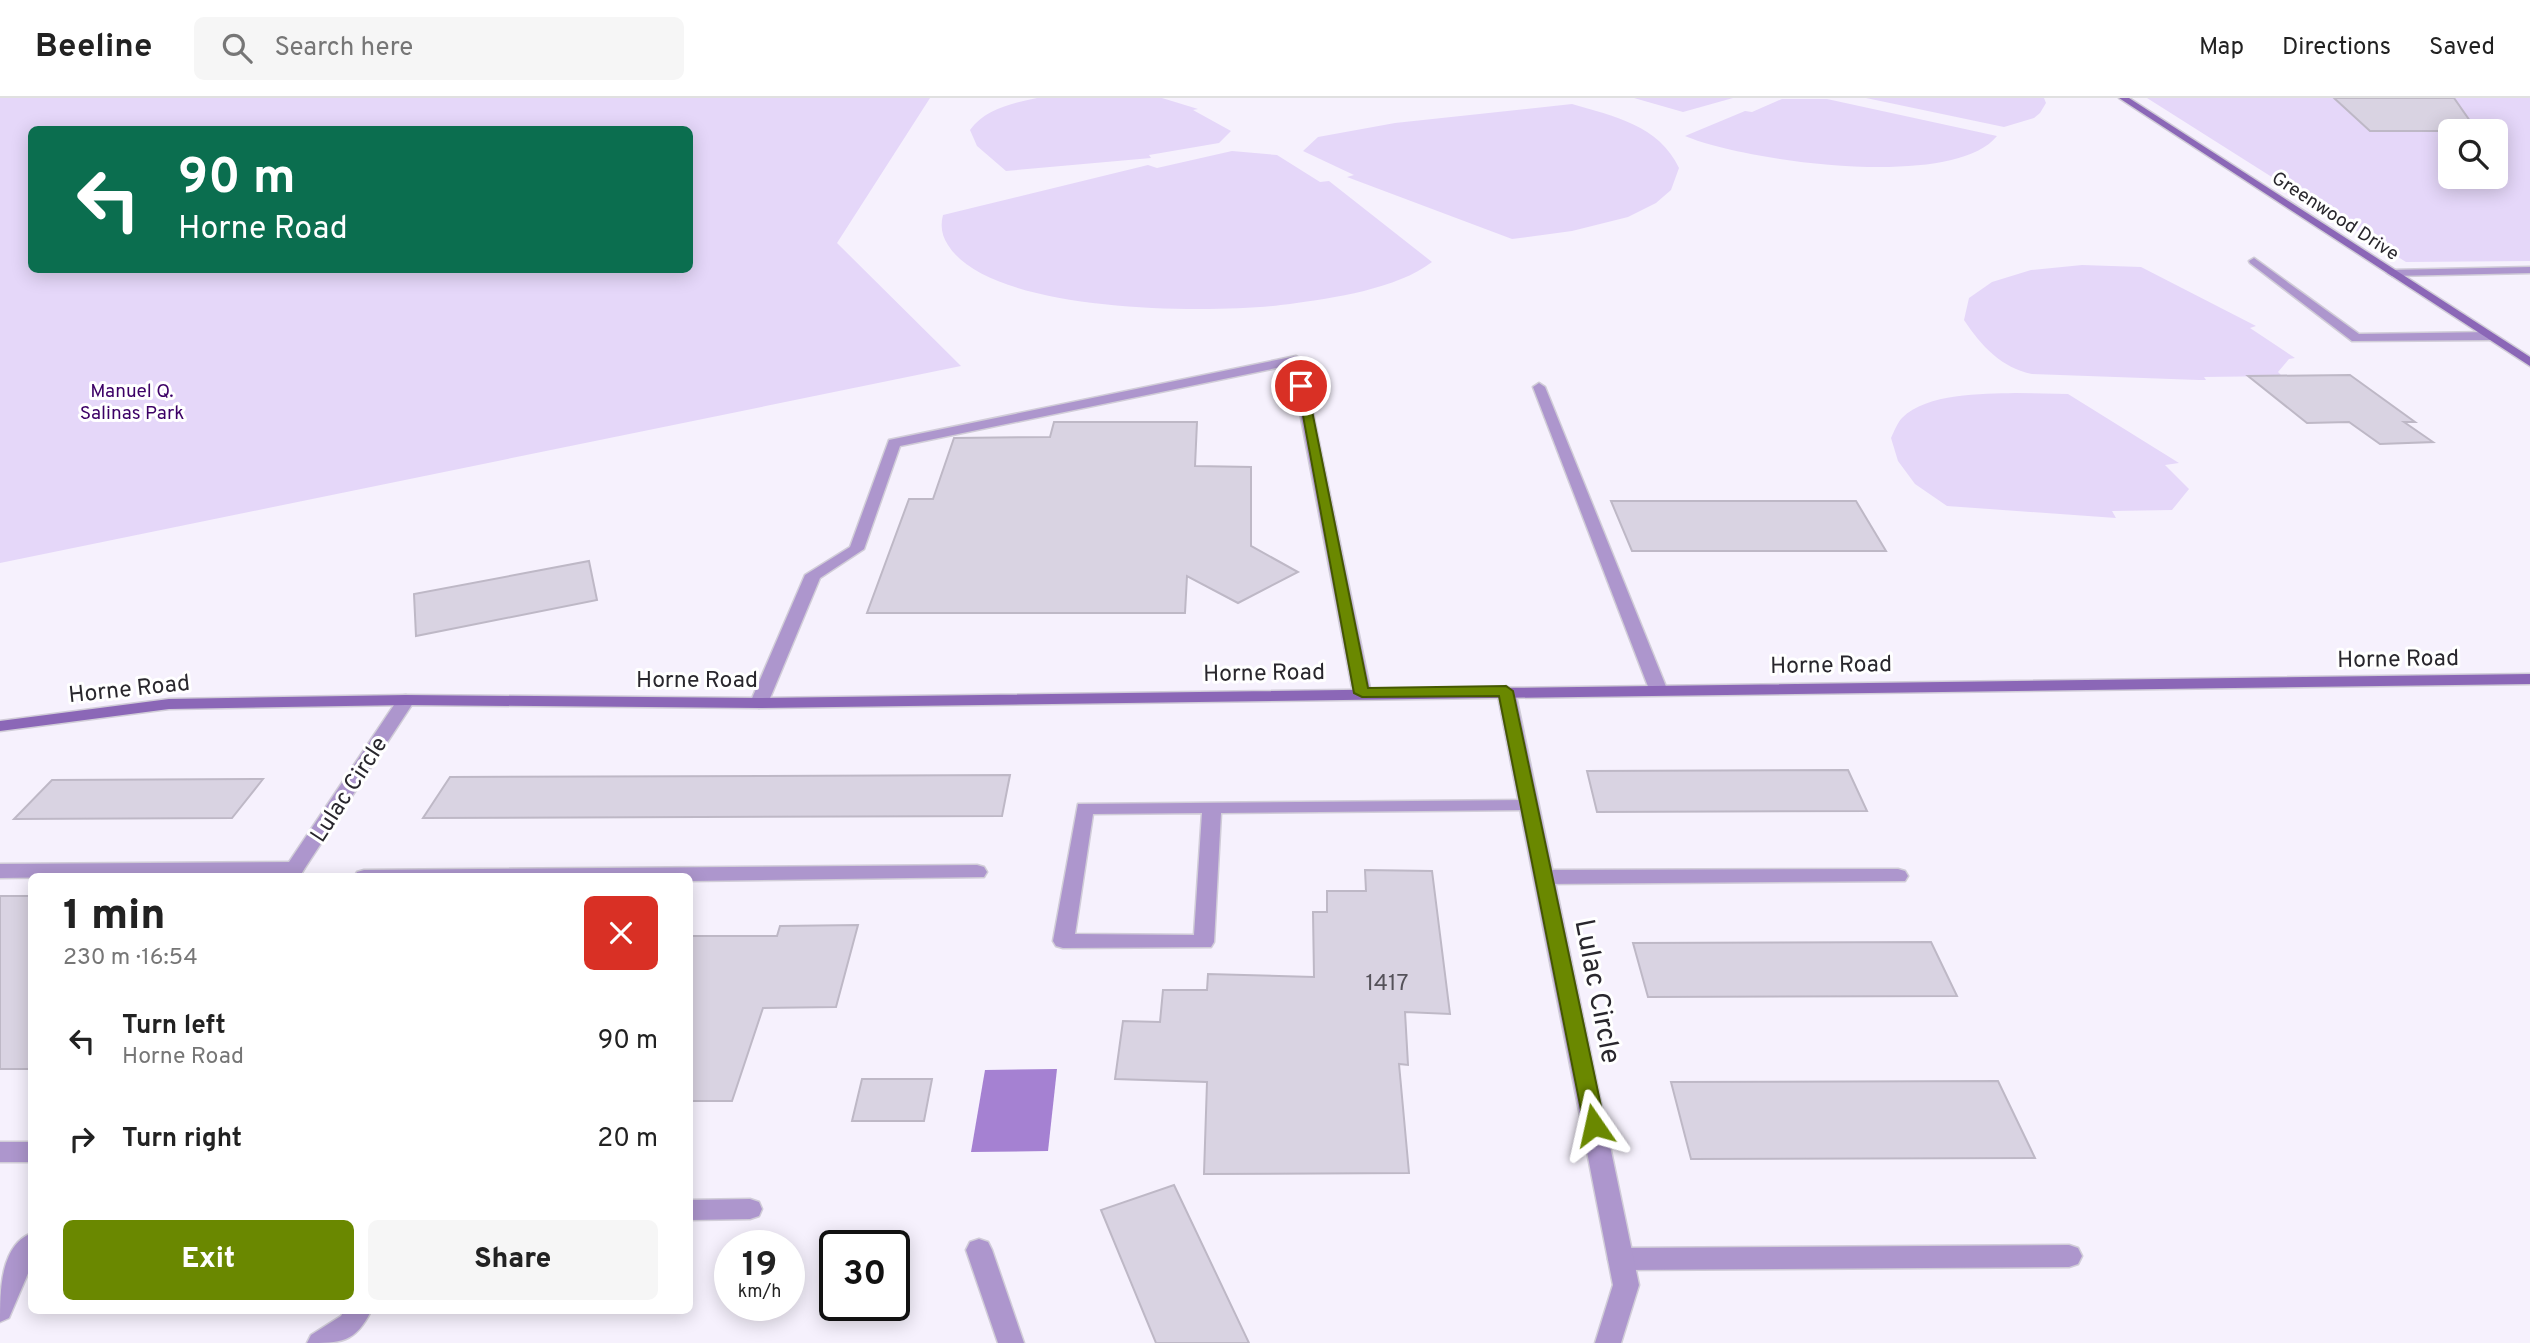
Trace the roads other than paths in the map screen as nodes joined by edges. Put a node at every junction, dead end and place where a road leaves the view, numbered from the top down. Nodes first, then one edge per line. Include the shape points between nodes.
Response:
1 (2123, 98) edge
2 (2253, 261) dead end
3 (2530, 272) edge
4 (2392, 273) junction
5 (2490, 336) junction
6 (2530, 362) edge
7 (1539, 387) dead end
8 (2530, 679) edge
9 (1658, 689) junction
10 (1506, 691) junction
11 (1362, 693) junction
12 (406, 700) junction
13 (758, 703) junction
14 (0, 726) edge
15 (1529, 806) junction
16 (1212, 809) junction
17 (0, 871) edge
18 (977, 872) dead end
19 (292, 873) edge
20 (693, 874) edge
21 (1898, 876) dead end
22 (1544, 877) junction
23 (0, 1152) edge
24 (28, 1152) edge
25 (750, 1209) dead end
26 (693, 1210) edge
27 (28, 1248) edge
28 (979, 1251) dead end
29 (2069, 1256) dead end
30 (1621, 1259) junction
31 (0, 1310) edge
32 (356, 1314) edge
33 (320, 1343) edge
34 (1011, 1343) edge
35 (1608, 1343) edge

1 - 4 main road, Greenwood Drive
2 - 5 street via 2356,338
3 - 4 street
4 - 5 main road, Greenwood Drive
5 - 6 main road, Greenwood Drive
7 - 9 street
8 - 9 main road, Horne Road
9 - 10 main road, Horne Road
10 - 11 main road, Horne Road
10 - 15 street, Lulac Circle
11 - 13 main road, Horne Road
11 - 13 street via 1296,360 894,443 857,550 813,575
12 - 13 main road, Horne Road
12 - 14 main road, Horne Road via 169,704
12 - 19 street, Lulac Circle
15 - 16 street
15 - 22 street, Lulac Circle
16 - 16 street via 1085,808 1063,941 1204,942
17 - 19 street
18 - 20 street
21 - 22 street
22 - 30 street, Lulac Circle
23 - 24 street
25 - 26 street
27 - 31 street
28 - 34 street
29 - 30 street
30 - 35 street, Lulac Circle via 1626,1285
32 - 33 street via 350,1324

